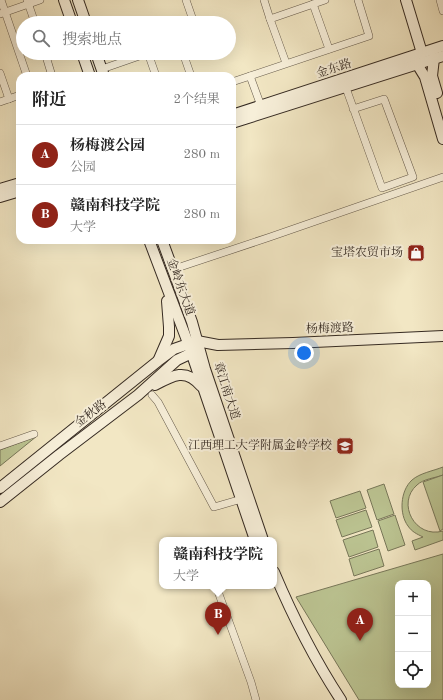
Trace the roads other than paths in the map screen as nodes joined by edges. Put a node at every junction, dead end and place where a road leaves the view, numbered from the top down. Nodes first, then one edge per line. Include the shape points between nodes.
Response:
1 (1, 0) edge
2 (40, 0) edge
3 (64, 0) edge
4 (78, 0) edge
5 (186, 0) edge
6 (264, 0) edge
7 (325, 0) edge
8 (358, 0) edge
9 (406, 0) edge
10 (440, 0) edge
11 (28, 2) edge
12 (313, 4) junction
13 (443, 12) edge
14 (3, 13) edge
15 (33, 16) edge
16 (70, 16) edge
17 (84, 16) edge
18 (192, 16) edge
19 (270, 19) junction
20 (443, 46) edge
21 (16, 47) edge
22 (329, 49) junction
23 (422, 53) junction
24 (438, 57) edge
25 (21, 60) edge
26 (47, 60) edge
27 (84, 60) edge
28 (98, 60) edge
29 (132, 60) edge
30 (150, 60) edge
31 (185, 60) edge
32 (286, 63) junction
33 (417, 64) junction
34 (25, 72) edge
35 (51, 72) edge
36 (89, 72) edge
37 (103, 72) edge
38 (105, 72) edge
39 (155, 72) edge
40 (190, 72) edge
41 (0, 73) edge
42 (250, 76) junction
43 (236, 81) edge
44 (346, 88) junction
45 (16, 96) edge
46 (9, 99) junction
47 (0, 102) edge
48 (261, 106) junction
49 (353, 109) junction
50 (236, 114) edge
51 (443, 114) edge
52 (236, 122) edge
53 (443, 139) edge
54 (443, 177) edge
55 (16, 184) edge
56 (0, 189) edge
57 (16, 192) edge
58 (0, 197) edge
59 (150, 244) edge
60 (164, 244) edge
61 (174, 269) junction
62 (166, 286) junction
63 (443, 336) edge
64 (194, 347) junction
65 (158, 361) junction
66 (202, 387) junction
67 (138, 395) junction
68 (152, 395) dead end
69 (34, 434) dead end
70 (0, 446) edge
71 (0, 488) edge
72 (245, 498) junction
73 (0, 502) edge
74 (254, 537) edge
75 (262, 537) edge
76 (277, 580) edge
77 (217, 589) edge
78 (275, 589) edge
79 (296, 629) junction
80 (256, 700) edge
81 (333, 700) edge
82 (341, 700) edge

1 - 14 street
2 - 11 street
3 - 16 main road
4 - 17 main road
5 - 18 street
6 - 19 street
7 - 12 street
8 - 22 street via 370,36
9 - 23 main road
10 - 13 street
11 - 14 street
11 - 15 street
12 - 19 street
12 - 22 street
14 - 21 street
19 - 32 street
20 - 23 main road, 金东路
22 - 32 street
23 - 48 main road, 金东路
24 - 33 main road, 金东路
24 - 51 main road via 432,76
25 - 34 street
26 - 35 street
27 - 36 main road
28 - 37 main road
29 - 38 street
30 - 39 street
31 - 40 street
32 - 42 street
33 - 44 main road, 金东路
33 - 53 main road via 425,78
41 - 46 street
42 - 43 street
42 - 48 street
44 - 49 street
44 - 52 main road, 金东路
45 - 46 street
46 - 47 street
48 - 50 main road, 金东路
49 - 49 street via 382,188 413,177 384,99
54 - 61 street
55 - 56 main road
57 - 58 main road
59 - 62 main road, 金岭东大道
60 - 61 main road, 金岭东大道
61 - 64 main road, 金岭东大道 via 192,322
62 - 64 main road, 金岭东大道
62 - 65 main road via 169,332
63 - 64 main road, 杨梅渡路
64 - 65 main road, 金秋路 via 174,349
64 - 66 main road, 章江南大道
64 - 67 main road, 金秋路
64 - 72 main road, 章江南大道 via 209,382
65 - 71 main road, 金秋路
66 - 67 main road via 195,378 180,375 169,377
66 - 72 main road, 章江南大道
67 - 73 main road, 金秋路
68 - 72 street via 214,507
69 - 70 street
72 - 74 main road, 章江南大道
72 - 75 main road, 章江南大道
76 - 79 main road
77 - 80 street
78 - 79 main road
79 - 81 main road via 310,662
79 - 82 main road

